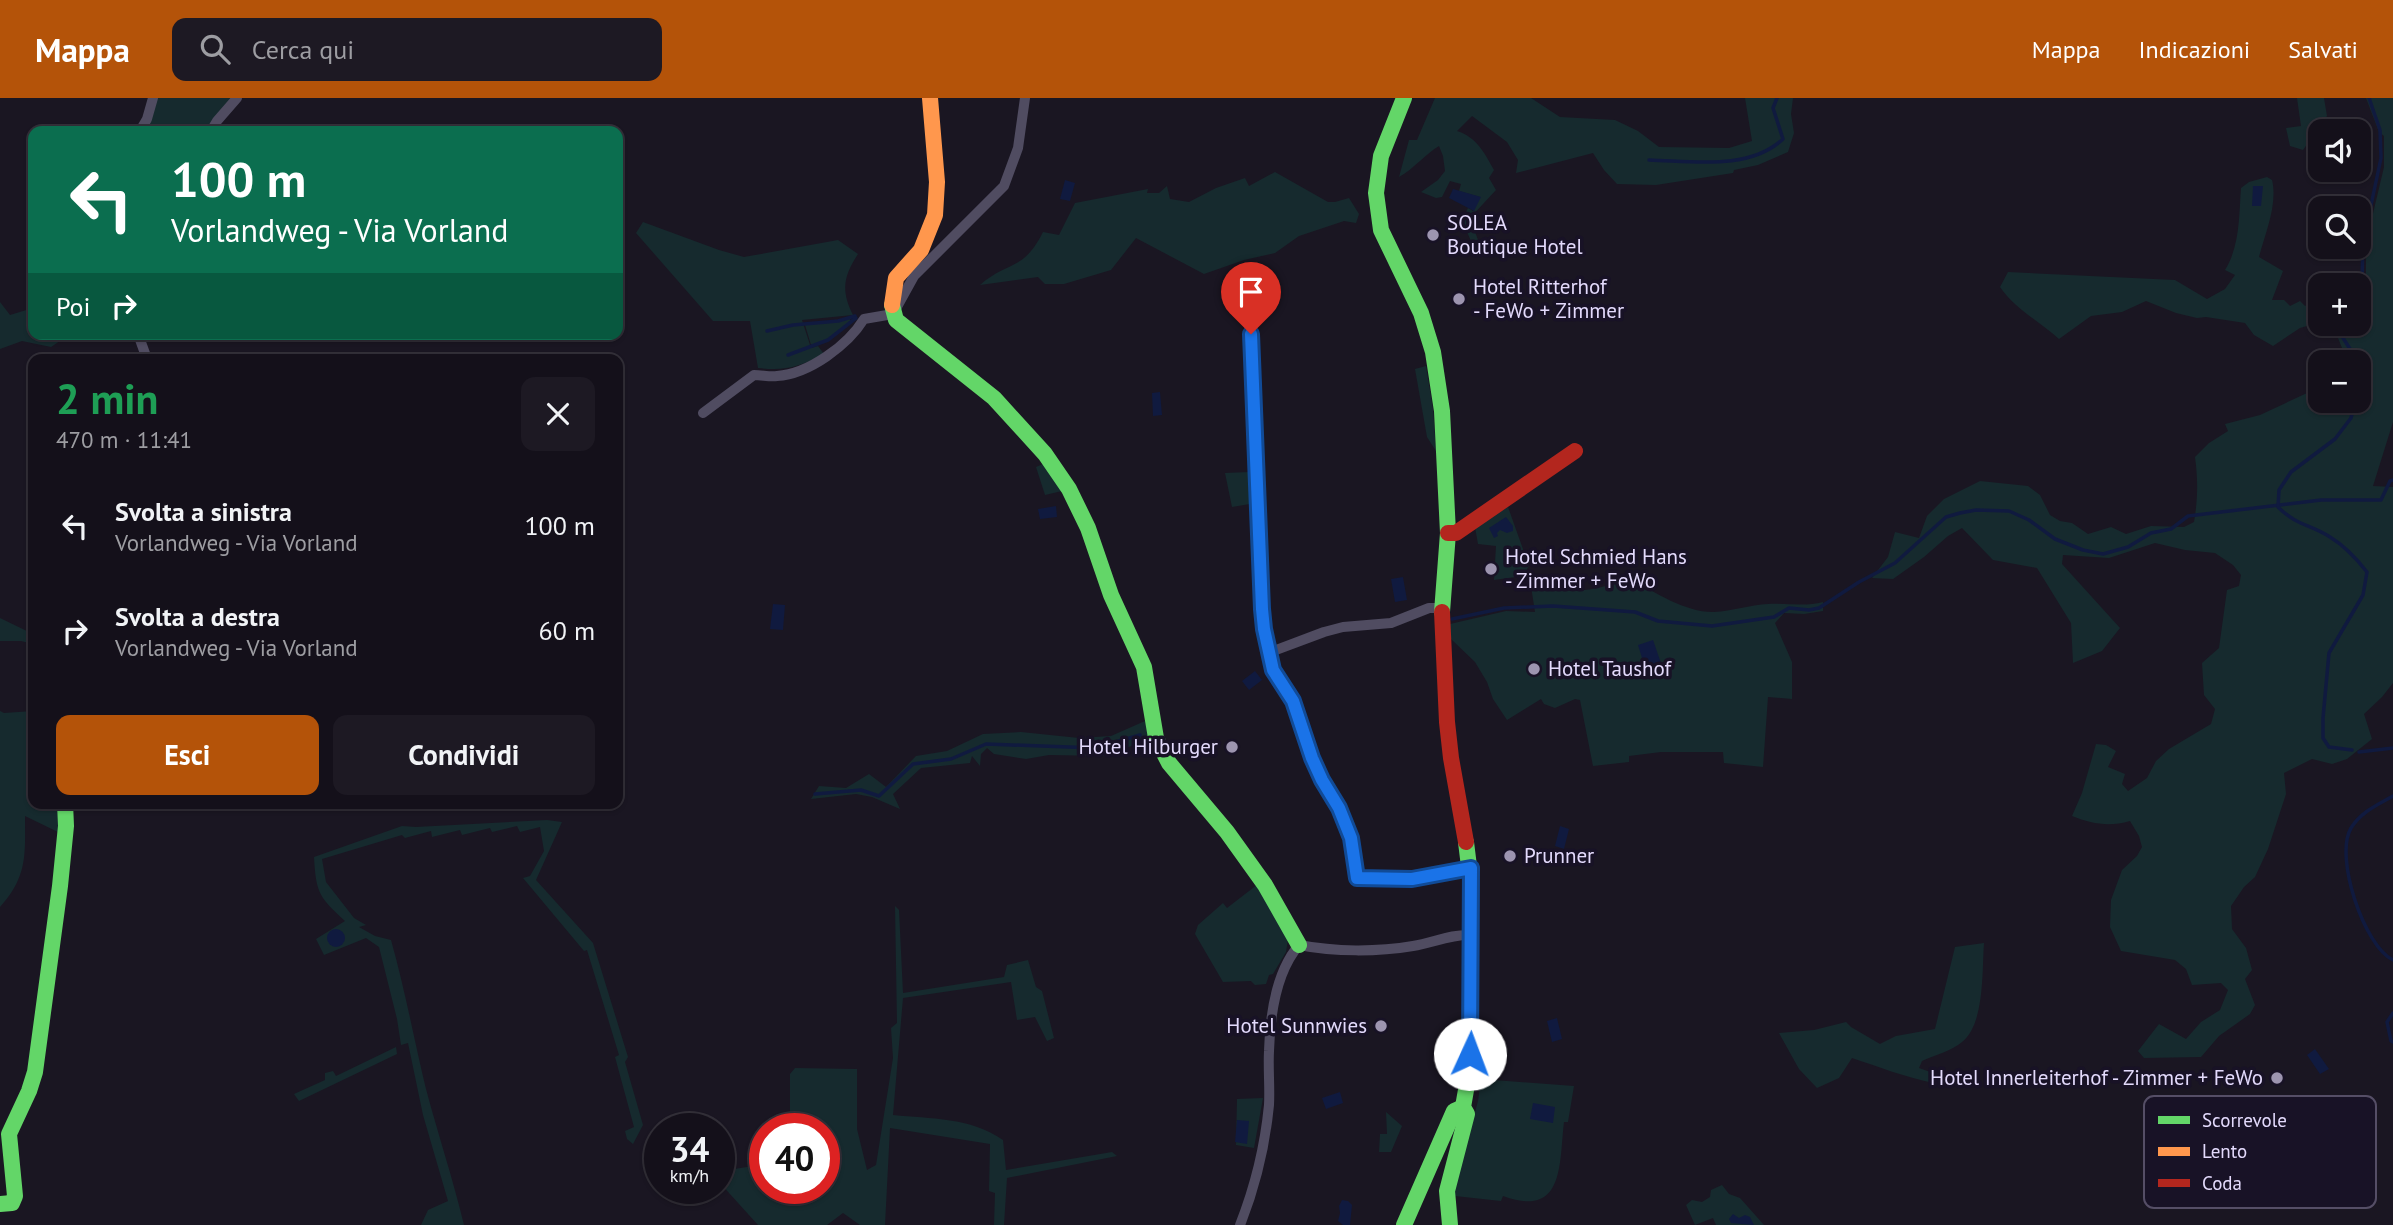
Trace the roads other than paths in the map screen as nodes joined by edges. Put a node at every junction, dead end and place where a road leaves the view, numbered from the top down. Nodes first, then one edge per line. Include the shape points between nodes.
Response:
1 (153, 98) edge
2 (237, 98) edge
3 (930, 98) edge
4 (1025, 98) edge
5 (1404, 98) edge
6 (143, 126) edge
7 (214, 126) edge
8 (1245, 303) dead end
9 (893, 314) junction
10 (703, 413) dead end
11 (1575, 451) dead end
12 (1448, 533) junction
13 (1442, 608) junction
14 (1268, 653) junction
15 (65, 809) edge
16 (1471, 868) junction
17 (1471, 935) junction
18 (1299, 944) junction
19 (1463, 1107) junction
20 (0, 1204) edge
21 (1240, 1225) edge
22 (1404, 1225) edge
23 (1450, 1225) edge

1 - 6 street
2 - 7 street
3 - 9 street via 935,215 921,250 896,278
4 - 9 street via 1018,148 1004,186 914,276
5 - 12 street via 1381,156 1377,212 1420,313 1436,364 1443,411
8 - 14 street via 1251,334 1262,609
9 - 10 street via 864,319 845,344 804,368 778,377 754,375
9 - 18 street via 994,398 1045,454 1069,489 1144,667 1156,738 1169,763 1265,885
11 - 12 street via 1456,533
12 - 13 street
13 - 14 street via 1429,608 1391,623 1324,632
13 - 16 street via 1451,758
14 - 16 street via 1351,838 1357,878 1412,879
15 - 20 street via 60,886 35,1072 9,1134 15,1196 12,1203
16 - 17 street
17 - 18 street via 1401,948 1338,950
17 - 19 street via 1471,1035
18 - 21 street via 1283,972 1274,1004 1268,1114
19 - 22 street via 1454,1111
19 - 23 street via 1467,1114 1447,1191

